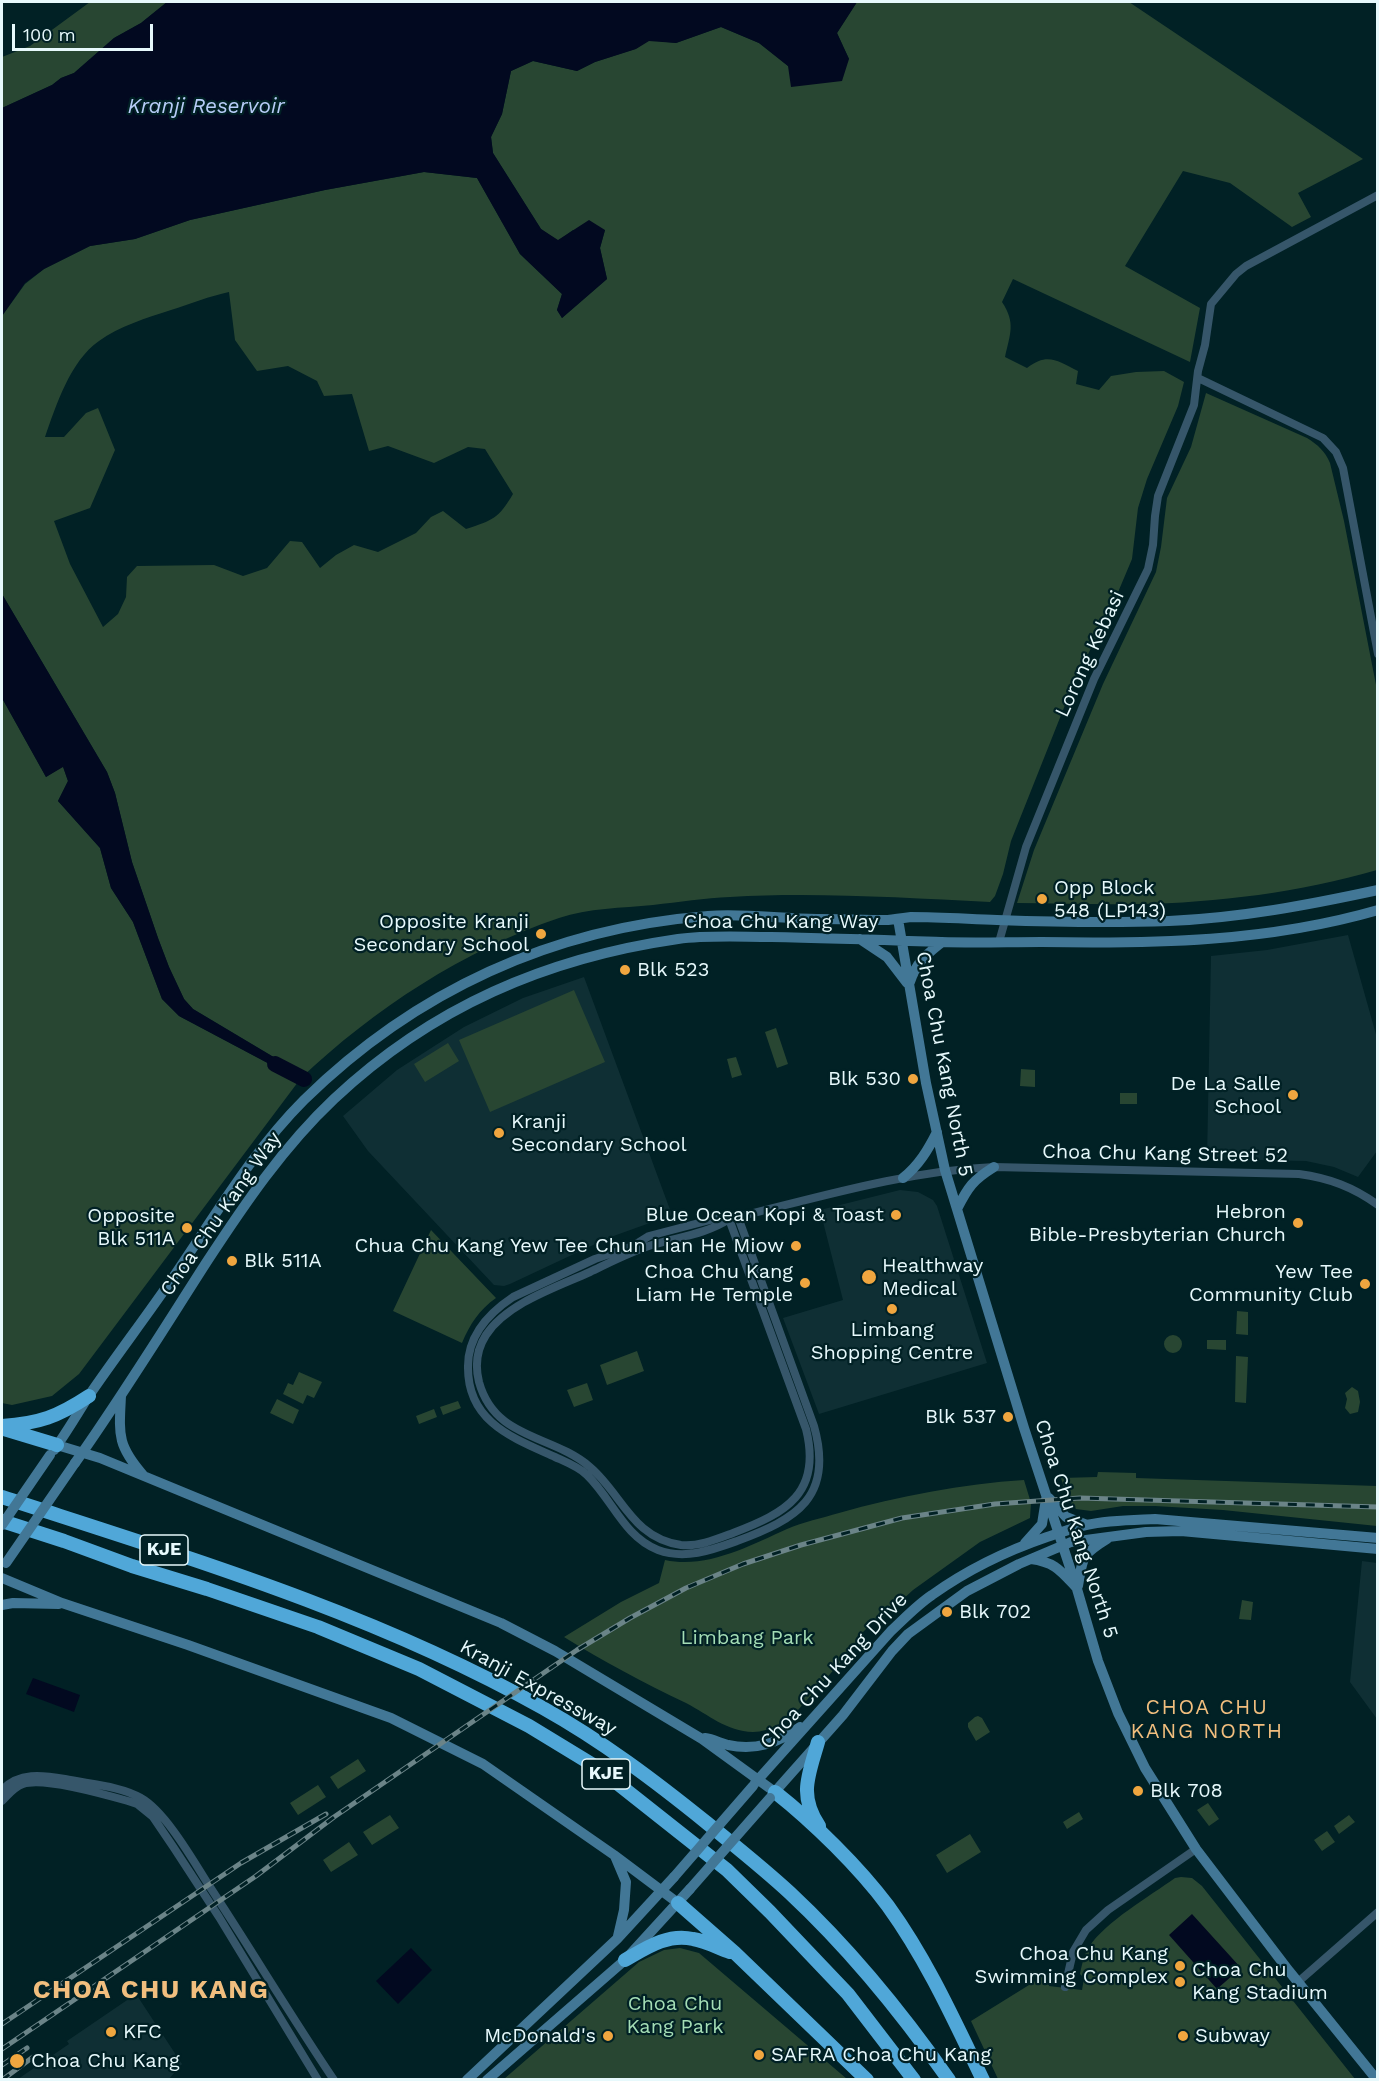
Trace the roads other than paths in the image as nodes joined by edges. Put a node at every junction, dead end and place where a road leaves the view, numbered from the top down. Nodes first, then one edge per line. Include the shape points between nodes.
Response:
1 (1377, 195) edge
2 (1198, 374) junction
3 (1377, 654) edge
4 (1377, 891) edge
5 (1377, 910) edge
6 (898, 919) junction
7 (1004, 921) junction
8 (859, 938) junction
9 (901, 939) junction
10 (942, 942) junction
11 (999, 942) junction
12 (909, 985) junction
13 (937, 1132) junction
14 (994, 1167) junction
15 (945, 1170) junction
16 (903, 1178) junction
17 (1377, 1205) edge
18 (957, 1209) junction
19 (738, 1217) junction
20 (729, 1219) junction
21 (122, 1393) junction
22 (89, 1396) junction
23 (2, 1427) edge
24 (54, 1450) junction
25 (82, 1453) junction
26 (145, 1477) junction
27 (1047, 1496) junction
28 (2, 1497) edge
29 (2, 1521) edge
30 (1087, 1525) junction
31 (2, 1526) edge
32 (1059, 1533) junction
33 (1112, 1536) junction
34 (1377, 1538) edge
35 (1024, 1545) junction
36 (1063, 1546) junction
37 (1377, 1549) edge
38 (1031, 1559) junction
39 (4, 1568) edge
40 (2, 1578) edge
41 (1077, 1589) junction
42 (62, 1603) junction
43 (2, 1605) edge
44 (815, 1718) junction
45 (702, 1739) junction
46 (818, 1742) junction
47 (756, 1782) junction
48 (16, 1788) junction
49 (111, 1789) junction
50 (2, 1791) edge
51 (772, 1795) junction
52 (118, 1798) junction
53 (2, 1801) edge
54 (162, 1816) junction
55 (166, 1837) junction
56 (832, 1845) junction
57 (1196, 1849) junction
58 (614, 1855) junction
59 (662, 1890) junction
60 (678, 1902) junction
61 (1377, 1912) edge
62 (617, 1939) junction
63 (735, 1953) junction
64 (625, 1959) junction
65 (1298, 1982) junction
66 (1065, 1986) dead end
67 (275, 1987) junction
68 (265, 1993) junction
69 (318, 2079) edge
70 (334, 2079) edge
71 (467, 2079) edge
72 (487, 2079) edge
73 (867, 2079) edge
74 (914, 2079) edge
75 (949, 2079) edge
76 (983, 2079) edge
77 (1377, 2079) edge

1 - 2 street, Lorong Kebasi via 1236,274 1211,304
2 - 3 street via 1323,438 1341,459
2 - 7 street, Lorong Kebasi via 1189,422 1158,496 1148,569 1094,678 1026,847
4 - 7 main road, Choa Chu Kang Way via 1267,913 1209,919
5 - 11 main road, Choa Chu Kang Way via 1290,930 1207,940
6 - 7 main road, Choa Chu Kang Way
6 - 9 main road, Choa Chu Kang North 5
6 - 22 main road, Choa Chu Kang Way via 711,916 648,923 530,954 492,969 400,1020 329,1076 262,1147
7 - 11 street, Lorong Kebasi
8 - 9 main road, Choa Chu Kang Way
8 - 12 main road via 887,957
8 - 21 main road, Choa Chu Kang Way via 681,939 610,952 492,991 428,1027 347,1087 285,1151 241,1210
9 - 10 main road, Choa Chu Kang Way
9 - 12 main road, Choa Chu Kang North 5
10 - 11 main road, Choa Chu Kang Way
10 - 12 main road via 922,958
12 - 13 main road, Choa Chu Kang North 5
13 - 15 main road, Choa Chu Kang North 5
13 - 16 main road via 924,1156
14 - 15 street, Choa Chu Kang Street 52
14 - 17 street, Choa Chu Kang Street 52 via 1299,1174 1344,1184
14 - 18 main road via 975,1179
15 - 16 street, Choa Chu Kang Street 52
15 - 18 main road, Choa Chu Kang North 5
16 - 19 street, Choa Chu Kang Street 52
18 - 27 main road, Choa Chu Kang North 5
19 - 20 street, Choa Chu Kang Street 52
19 - 20 street via 814,1426 820,1468 803,1505 782,1522 720,1547 679,1555 657,1550 638,1538 586,1474 498,1429 482,1413 472,1393 468,1357 471,1344 490,1314 513,1297 649,1236
20 - 20 street via 717,1228 612,1260 518,1306 497,1321 477,1359 482,1394 495,1415 579,1458 645,1530 681,1545 717,1539 778,1514 802,1488 809,1467 806,1428
21 - 25 main road, Choa Chu Kang Way
21 - 26 main road via 120,1440
22 - 23 highway via 53,1417
22 - 24 main road, Choa Chu Kang Way
23 - 24 highway
24 - 25 main road
24 - 31 main road, Choa Chu Kang Way, bridge
25 - 26 main road
25 - 39 main road, Choa Chu Kang Way, bridge
26 - 45 main road via 501,1623
27 - 30 main road via 1066,1517
27 - 32 main road, Choa Chu Kang North 5
27 - 35 main road via 1041,1524
28 - 75 highway, Kranji Expressway / KJE via 326,1606 443,1657 544,1708 670,1793 790,1893 868,1975
29 - 74 highway, Kranji Expressway / KJE via 318,1627 418,1669 529,1726 598,1768 727,1870 770,1912 848,1994
30 - 32 main road, Choa Chu Kang Drive
30 - 34 main road, Choa Chu Kang Drive via 1155,1519
32 - 35 main road, Choa Chu Kang Drive
32 - 36 main road, Choa Chu Kang North 5
33 - 36 main road, Choa Chu Kang Drive
33 - 37 main road, Choa Chu Kang Drive via 1181,1531
33 - 41 main road via 1083,1558
35 - 44 main road, Choa Chu Kang Drive via 931,1596 891,1631
36 - 38 main road, Choa Chu Kang Drive
36 - 41 main road, Choa Chu Kang North 5
38 - 41 main road via 1052,1564
38 - 46 main road, Choa Chu Kang Drive via 967,1590 908,1635
40 - 42 main road
41 - 57 main road, Choa Chu Kang North 5 via 1118,1713 1145,1768
42 - 43 main road
42 - 58 main road via 391,1718 483,1764
44 - 45 main road via 786,1737 760,1746
44 - 47 main road, Choa Chu Kang Drive
45 - 47 main road
46 - 51 main road, Choa Chu Kang Drive
46 - 56 highway via 806,1785 814,1819
47 - 51 main road
47 - 59 main road, Choa Chu Kang Drive, bridge
48 - 50 street
48 - 52 street via 24,1783 44,1783
48 - 53 street
49 - 50 street via 34,1775 9,1782
49 - 52 street
49 - 54 street via 143,1798
51 - 56 highway
51 - 60 main road, Choa Chu Kang Drive, bridge
52 - 55 street via 137,1804 153,1817
54 - 55 street
54 - 67 street
55 - 68 street
56 - 76 highway via 871,1885 911,1941
57 - 65 main road, Choa Chu Kang North 5
57 - 66 street via 1086,1930 1073,1952
58 - 59 main road
58 - 62 main road via 626,1882
59 - 60 main road
59 - 62 main road, Choa Chu Kang Drive
60 - 63 highway
60 - 64 main road, Choa Chu Kang Drive
61 - 65 street
62 - 71 main road, Choa Chu Kang Drive
63 - 64 highway via 692,1938 674,1938
63 - 73 highway
64 - 72 main road, Choa Chu Kang Drive
65 - 77 main road, Choa Chu Kang North 5
67 - 68 street
67 - 70 street
68 - 69 street

